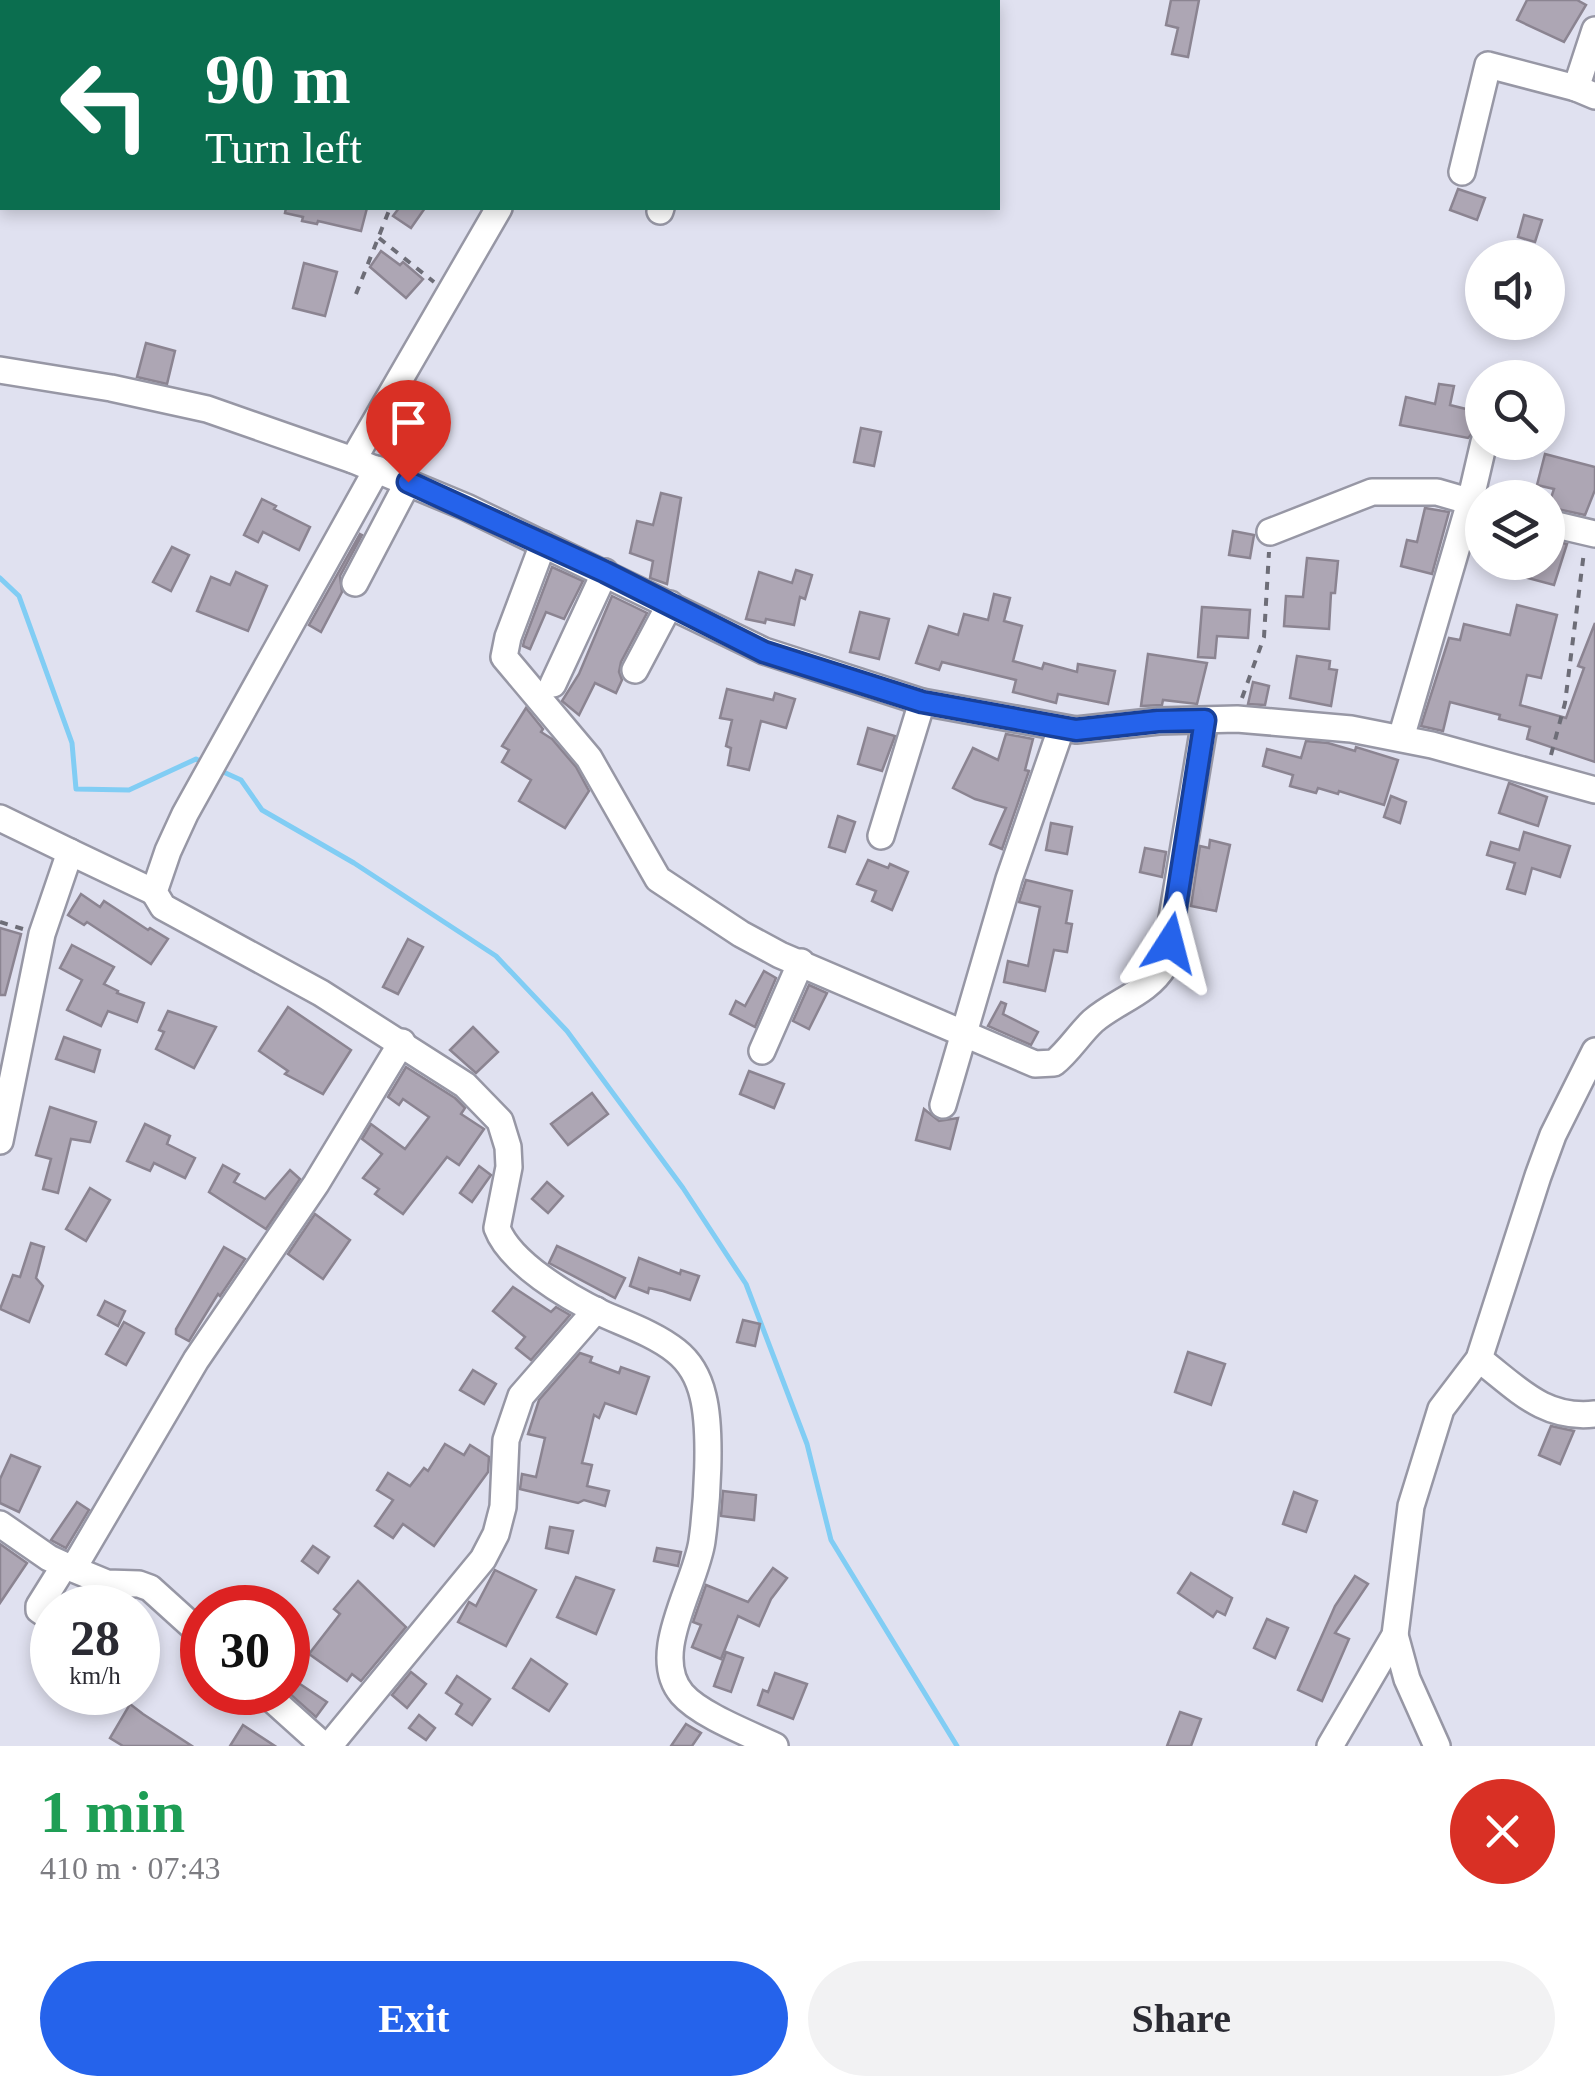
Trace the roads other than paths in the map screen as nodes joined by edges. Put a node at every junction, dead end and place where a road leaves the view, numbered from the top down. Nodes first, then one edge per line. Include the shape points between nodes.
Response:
1 (1595, 30) edge
2 (1586, 92) edge
3 (1462, 172) dead end
4 (498, 210) edge
5 (0, 370) edge
6 (365, 464) junction
7 (408, 482) junction
8 (1465, 500) edge
9 (1565, 527) edge
10 (1270, 532) road end
11 (1591, 534) edge
12 (1465, 537) edge
13 (543, 544) junction
14 (605, 572) junction
15 (355, 583) dead end
16 (670, 604) junction
17 (635, 670) dead end
18 (554, 684) dead end
19 (922, 702) junction
20 (1205, 720) junction
21 (1061, 729) junction
22 (1401, 738) junction
23 (1595, 790) edge
24 (0, 818) edge
25 (881, 836) dead end
26 (70, 852) junction
27 (154, 892) junction
28 (801, 962) junction
29 (964, 1034) junction
30 (402, 1042) junction
31 (762, 1051) dead end
32 (1595, 1051) edge
33 (943, 1106) dead end
34 (0, 1142) edge
35 (596, 1310) junction
36 (1478, 1359) junction
37 (1595, 1414) edge
38 (0, 1524) edge
39 (68, 1568) junction
40 (55, 1585) edge
41 (180, 1616) edge
42 (1394, 1635) junction
43 (291, 1715) edge
44 (327, 1746) edge
45 (775, 1746) edge
46 (1330, 1746) edge
47 (1436, 1746) edge

1 - 2 street
2 - 3 street via 1488,65
4 - 6 street
5 - 6 street via 207,409
6 - 7 street
6 - 27 street via 285,638 168,851
7 - 13 street
7 - 15 street
8 - 10 street via 1437,492 1372,492
9 - 11 street
12 - 22 street
13 - 14 street
13 - 28 street via 504,658 589,758 658,879 741,934
14 - 16 street
14 - 18 street
16 - 17 street
16 - 19 street via 764,652
19 - 21 street
19 - 25 street
20 - 21 street
20 - 22 street
20 - 29 street via 1160,974 1108,1008 1054,1062 1035,1064
21 - 29 street
22 - 23 street
24 - 26 street
26 - 27 street
26 - 34 street via 42,934
27 - 30 street via 163,907
28 - 29 street
28 - 31 street
29 - 33 street
30 - 35 street via 465,1085 500,1121 509,1167 497,1214 501,1240
30 - 39 street
32 - 36 street via 1553,1135
35 - 44 street via 520,1396 506,1440 503,1507 483,1559
35 - 45 street via 677,1351 704,1398 702,1544 669,1669 691,1703
36 - 37 street via 1556,1413
36 - 42 street via 1441,1409 1411,1506
38 - 39 street
39 - 40 street
39 - 41 street via 107,1583 150,1588
42 - 46 street
42 - 47 street
43 - 44 street

